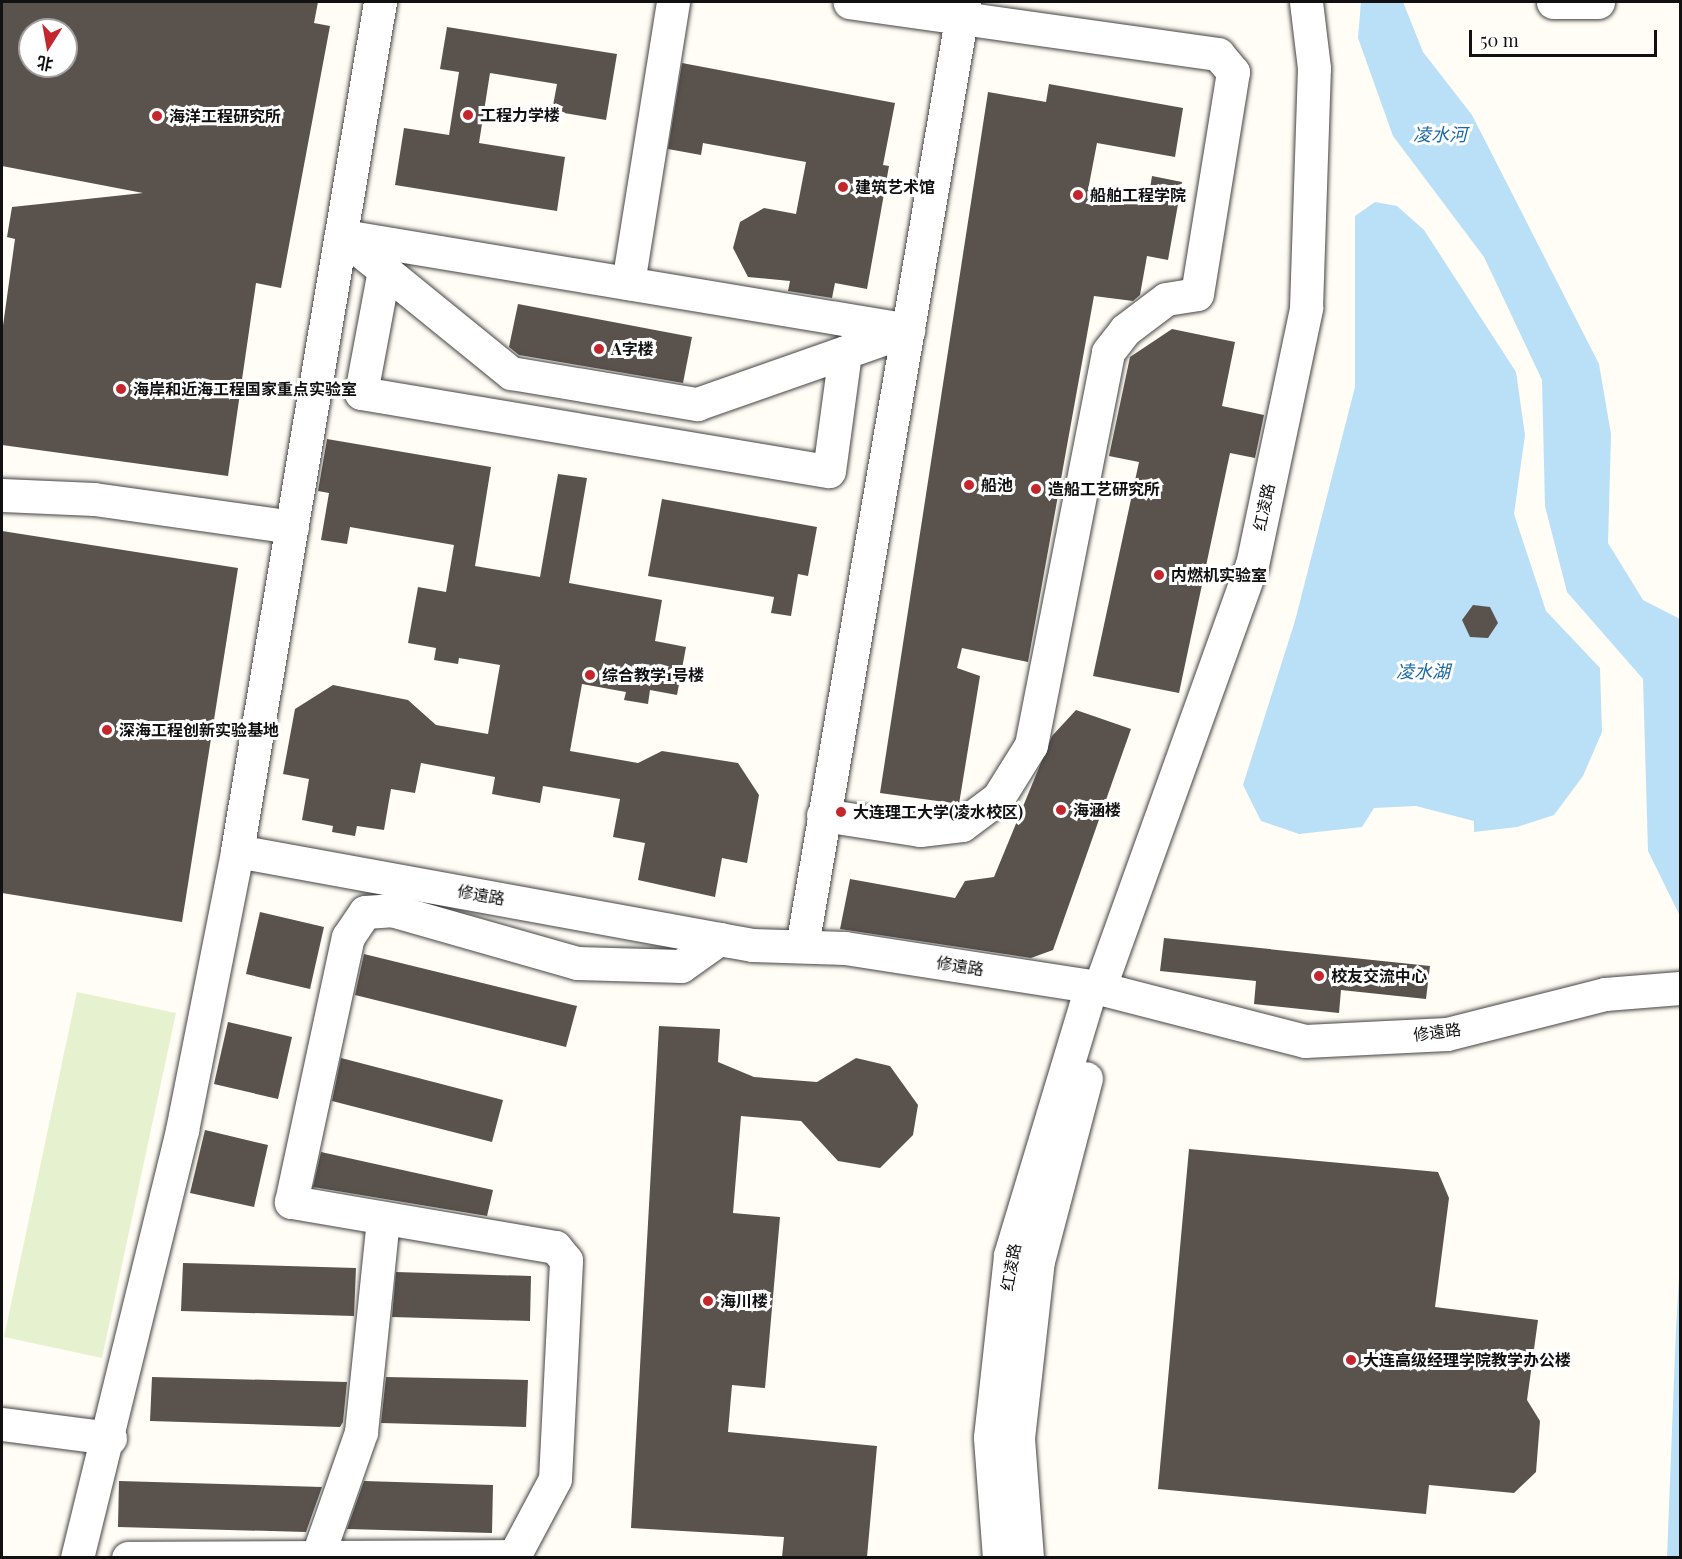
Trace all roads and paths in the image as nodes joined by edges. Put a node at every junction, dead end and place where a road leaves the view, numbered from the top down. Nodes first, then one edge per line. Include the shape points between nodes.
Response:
1 (380, 2) edge
2 (673, 2) edge
3 (850, 2) edge
4 (1306, 2) edge
5 (1553, 2) edge
6 (1598, 2) edge
7 (963, 10) edge
8 (341, 235) junction
9 (384, 270) junction
10 (628, 283) junction
11 (908, 330) junction
12 (845, 352) junction
13 (2, 495) edge
14 (291, 527) junction
15 (823, 815) junction
16 (237, 851) junction
17 (719, 939) junction
18 (802, 946) junction
19 (1680, 988) edge
20 (1099, 989) junction
21 (383, 1218) junction
22 (2, 1424) edge
23 (110, 1438) junction
24 (318, 1555) junction
25 (78, 1557) edge
26 (128, 1557) edge
27 (514, 1557) edge
28 (999, 1557) edge
29 (1026, 1557) edge

1 - 8 street
2 - 10 street
3 - 7 street
4 - 20 street, 红凌路 via 1314,68 1306,308 1252,565
5 - 6 street
7 - 11 street
7 - 15 street via 1218,54 1233,72 1197,294 1166,299 1125,330 1108,352 1031,745 998,798 962,825 920,830
8 - 9 street
8 - 10 street
8 - 14 street
9 - 12 street via 511,373 697,404
9 - 12 street via 361,393 829,471
10 - 11 street
11 - 12 street
11 - 15 street
13 - 14 street via 94,499
14 - 16 street
15 - 18 street
16 - 17 street, 修遠路
16 - 23 street via 182,1130
17 - 18 street, 修遠路 via 752,945
17 - 21 street via 681,966 577,963 391,910 365,912 348,937 291,1202
18 - 20 street, 修遠路 via 845,948
19 - 20 street, 修遠路 via 1605,994 1447,1034 1305,1041
20 - 28 street, 红凌路 via 1010,1255 990,1437
20 - 29 street, 红凌路 via 1038,1261 1018,1438
21 - 24 street via 360,1432
21 - 27 street via 555,1247 566,1260 555,1479
22 - 23 street
23 - 25 street
24 - 26 street
24 - 27 street

